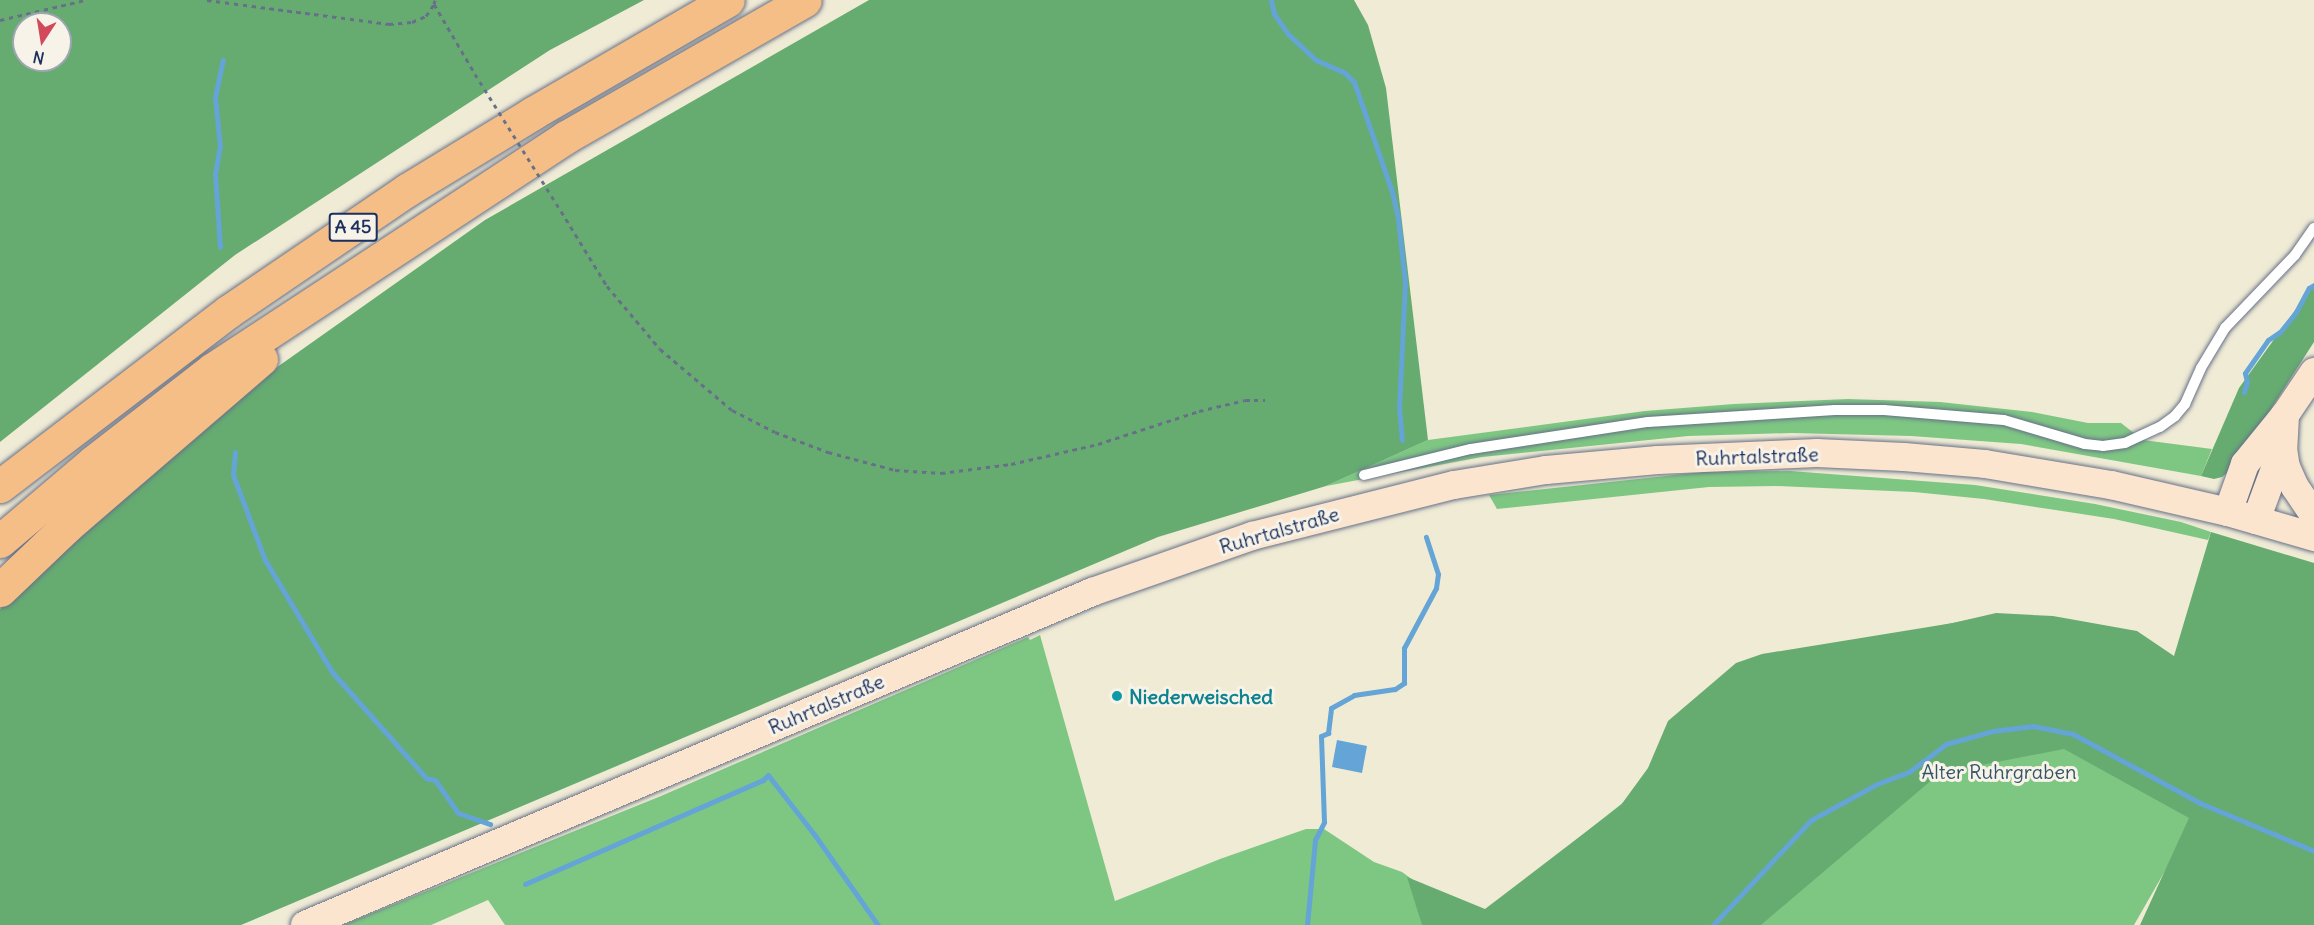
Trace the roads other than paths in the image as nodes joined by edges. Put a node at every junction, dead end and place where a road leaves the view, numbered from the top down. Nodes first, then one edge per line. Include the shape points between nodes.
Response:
1 (728, 0) edge
2 (805, 0) edge
3 (2314, 228) edge
4 (374, 263) junction
5 (2314, 372) edge
6 (2284, 415) junction
7 (2283, 447) junction
8 (1365, 475) dead end
9 (0, 486) edge
10 (2228, 512) junction
11 (2314, 515) edge
12 (2256, 520) junction
13 (2314, 537) edge
14 (0, 541) edge
15 (0, 590) edge
16 (305, 925) edge

1 - 9 highway, A 45 via 408,190 229,311
2 - 4 highway, A 45 via 566,137
3 - 8 lane via 2295,255 2225,328 2175,416 2125,443 2085,444 2004,420 1940,413 1811,411 1648,422 1471,449
4 - 14 highway, A 45 via 213,369 93,462
4 - 15 highway via 170,435
5 - 6 main road
6 - 7 main road
6 - 10 main road via 2245,464
7 - 11 main road via 2295,487
7 - 12 main road
10 - 12 main road, Ruhrtalstraße
10 - 16 main road, Ruhrtalstraße via 2111,485 1985,464 1817,453 1658,460 1546,470 1454,485 1252,536 1092,592
12 - 13 main road, Ruhrtalstraße

